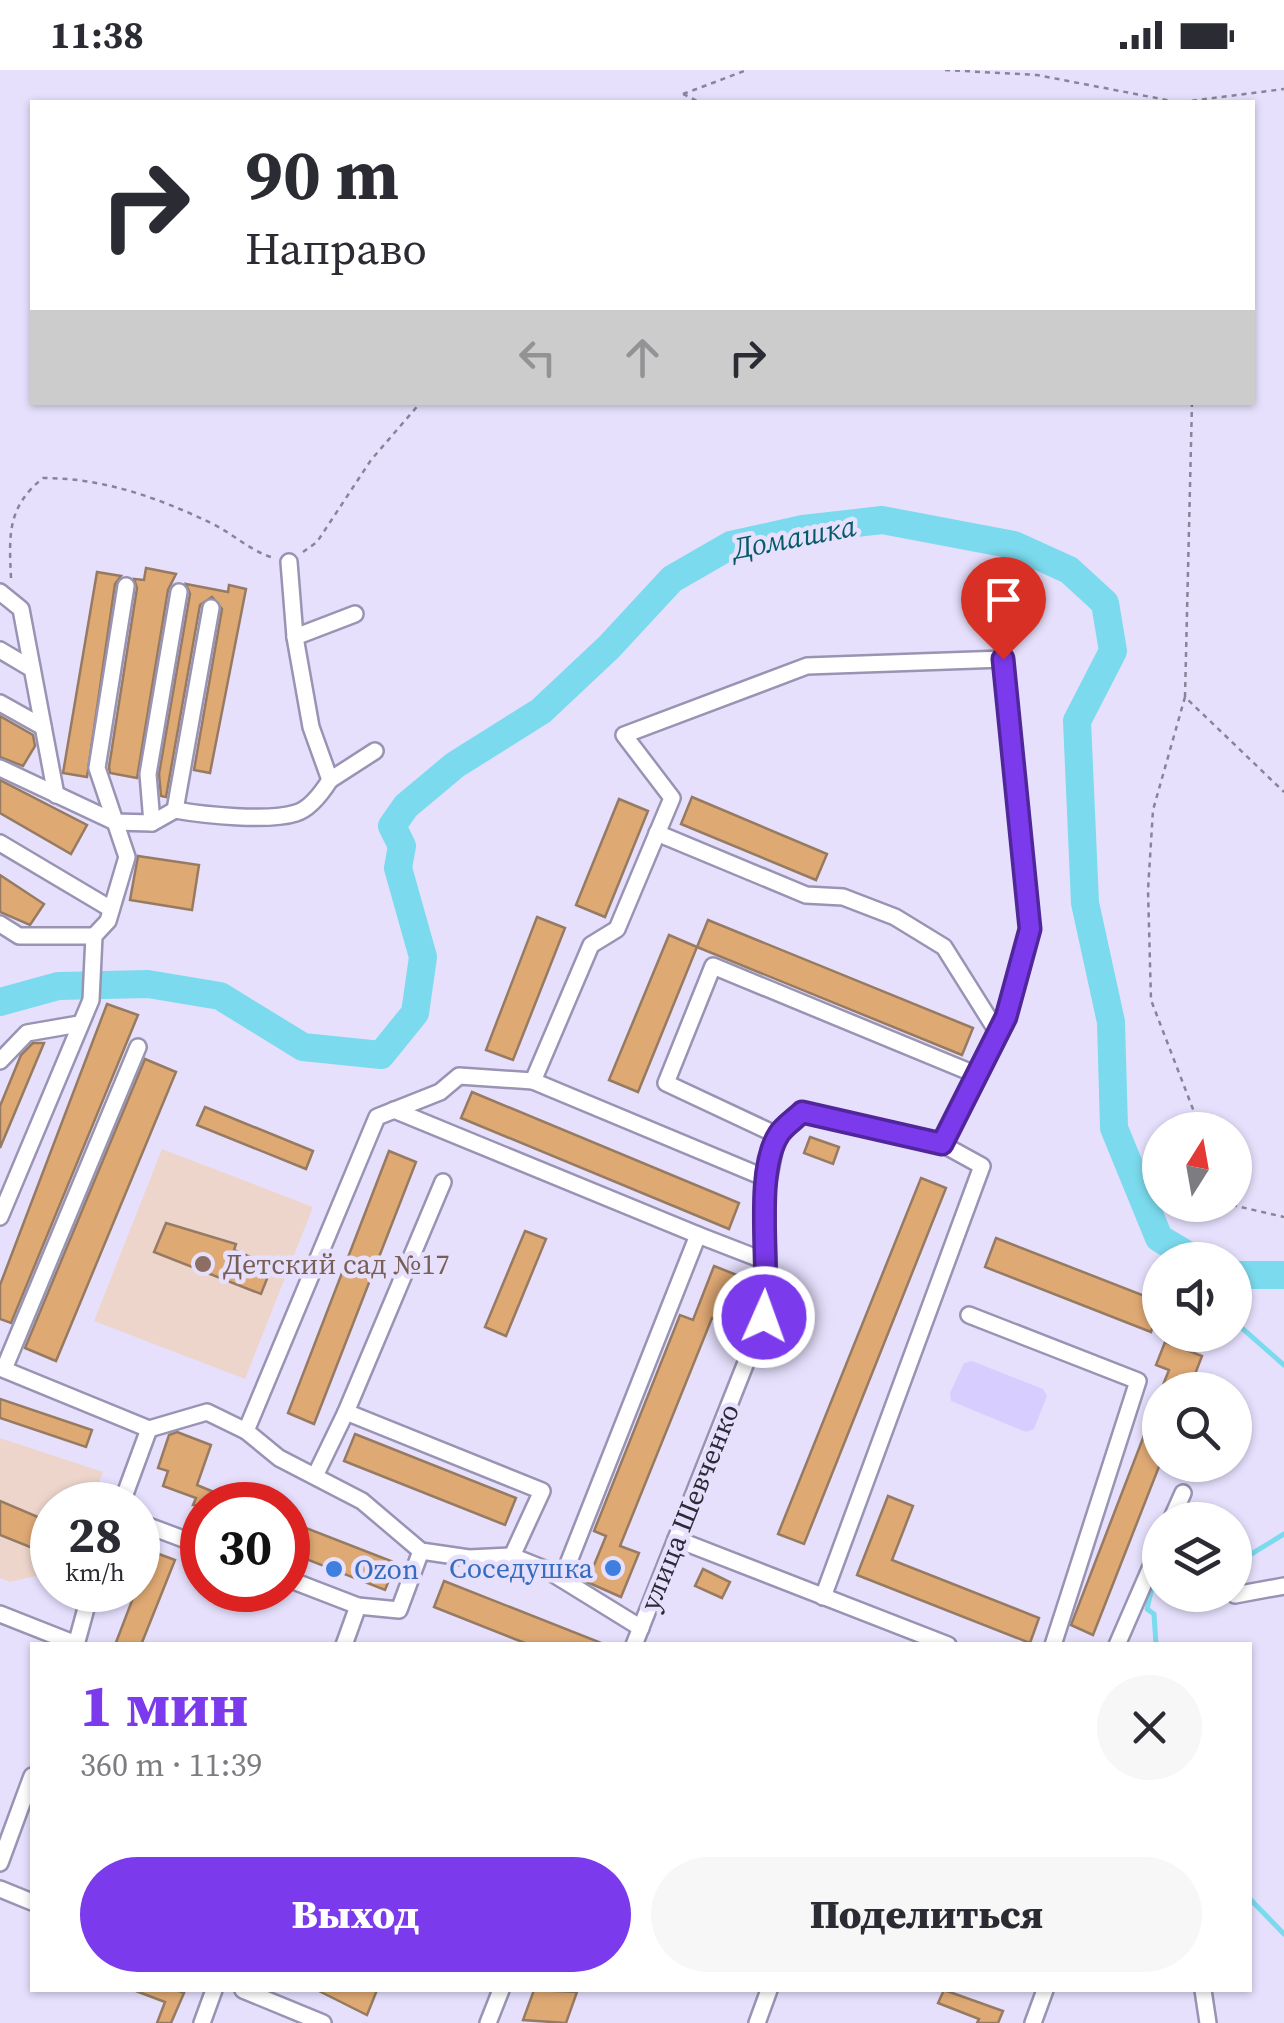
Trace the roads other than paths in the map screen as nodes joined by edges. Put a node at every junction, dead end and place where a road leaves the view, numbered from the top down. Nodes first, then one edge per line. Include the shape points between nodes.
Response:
1 (289, 562) road end
2 (126, 586) dead end
3 (179, 592) dead end
4 (6, 596) edge
5 (211, 608) dead end
6 (355, 614) dead end
7 (295, 637) junction
8 (0, 650) edge
9 (32, 669) junction
10 (0, 703) edge
11 (43, 727) junction
12 (374, 751) dead end
13 (0, 768) edge
14 (330, 780) junction
15 (56, 795) junction
16 (175, 810) junction
17 (115, 822) junction
18 (152, 824) junction
19 (657, 833) junction
20 (0, 843) edge
21 (112, 909) junction
22 (0, 924) edge
23 (94, 936) junction
24 (79, 1024) junction
25 (998, 1033) junction
26 (138, 1047) dead end
27 (0, 1061) edge
28 (978, 1074) junction
29 (533, 1080) junction
30 (394, 1110) junction
31 (778, 1136) junction
32 (942, 1144) junction
33 (768, 1179) junction
34 (443, 1182) dead end
35 (0, 1217) edge
36 (698, 1234) junction
37 (765, 1261) junction
38 (969, 1315) dead end
39 (2, 1368) edge
40 (346, 1412) junction
41 (148, 1429) junction
42 (246, 1432) junction
43 (316, 1474) junction
44 (129, 1482) edge
45 (1183, 1493) dead end
46 (1179, 1502) edge
47 (676, 1539) junction
48 (421, 1551) junction
49 (512, 1556) junction
50 (562, 1580) junction
51 (1284, 1586) edge
52 (310, 1587) edge
53 (1142, 1587) edge
54 (1252, 1592) edge
55 (823, 1596) junction
56 (358, 1606) junction
57 (85, 1612) edge
58 (0, 1614) edge
59 (641, 1628) junction
60 (905, 1637) edge
61 (71, 1642) edge
62 (77, 1642) edge
63 (345, 1642) edge
64 (635, 1642) edge
65 (932, 1642) edge
66 (1054, 1642) edge
67 (1118, 1642) edge
68 (30, 1781) edge
69 (0, 1863) edge
70 (0, 1889) edge
71 (30, 1901) edge
72 (213, 1992) edge
73 (247, 1992) edge
74 (499, 1992) edge
75 (768, 1992) edge
76 (1044, 1992) edge
77 (1202, 1992) edge
78 (202, 2023) edge
79 (323, 2023) edge
80 (488, 2023) edge
81 (756, 2023) edge
82 (1033, 2023) edge
83 (1208, 2023) edge

1 - 7 street
2 - 17 street via 97,768
3 - 18 street via 148,774
4 - 9 street via 21,609
5 - 16 street
6 - 7 street
7 - 14 street via 311,727
8 - 9 street
9 - 11 street
10 - 11 street
11 - 15 street
12 - 14 street
13 - 15 street
14 - 16 street via 294,814
15 - 17 street
16 - 18 street
17 - 18 street
17 - 21 street via 128,857
19 - 25 street via 806,896 844,897 895,917 944,947
19 - 25 street via 672,798 624,735 807,666 1003,659 1030,929
19 - 29 street via 618,928 591,945
20 - 21 street
21 - 23 street
22 - 23 street via 19,936
23 - 24 street via 92,1000
24 - 27 street via 28,1033
24 - 35 street
25 - 28 street
26 - 39 street
28 - 31 street via 714,966 666,1083
28 - 32 street
29 - 30 street via 459,1076 440,1092
29 - 33 street
30 - 36 street
30 - 42 street via 377,1117
31 - 32 street via 802,1112
31 - 33 street, улица Шевченко
32 - 55 street via 982,1166
33 - 37 street, улица Шевченко
34 - 40 street
36 - 37 street
36 - 50 street
37 - 47 street, улица Шевченко via 764,1317
38 - 66 street via 1138,1381
39 - 41 street
40 - 43 street
40 - 49 street via 542,1490
41 - 42 street via 208,1412
41 - 44 street
42 - 43 street via 279,1458
43 - 48 street via 362,1501
45 - 46 street
47 - 55 street
47 - 59 street, улица Шевченко
48 - 49 street
48 - 56 street via 399,1610
49 - 50 street
50 - 59 street
51 - 54 street
52 - 56 street
53 - 67 street
55 - 60 street
56 - 63 street
57 - 62 street
58 - 61 street
59 - 64 street, улица Шевченко
60 - 65 street
68 - 69 street
70 - 71 street
72 - 78 street
73 - 79 street
74 - 80 street
75 - 81 street
76 - 82 street
77 - 83 street

